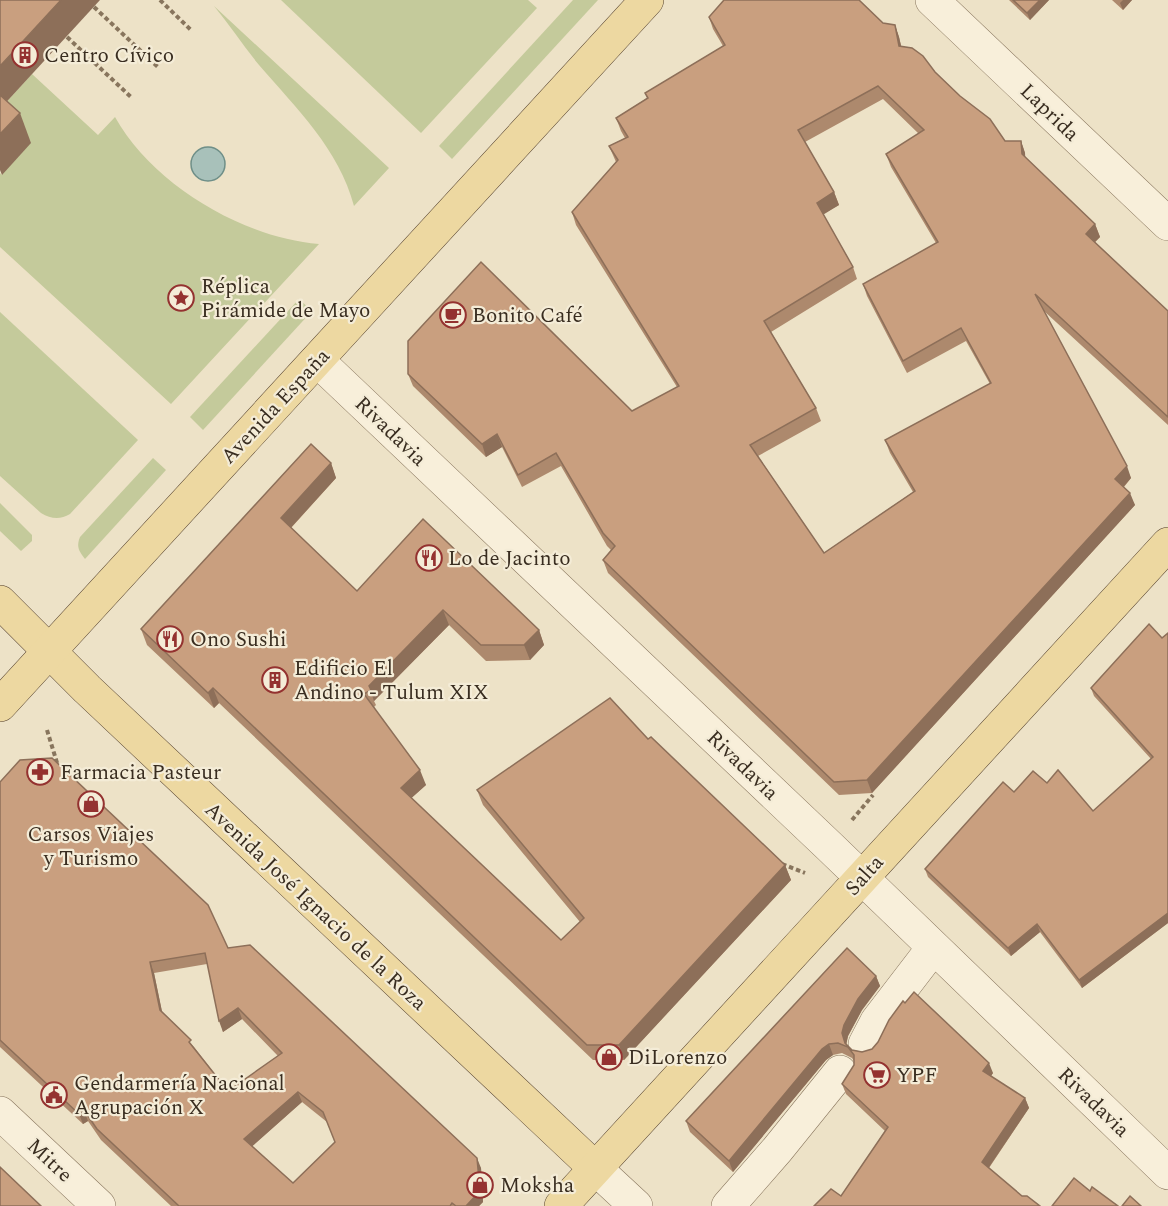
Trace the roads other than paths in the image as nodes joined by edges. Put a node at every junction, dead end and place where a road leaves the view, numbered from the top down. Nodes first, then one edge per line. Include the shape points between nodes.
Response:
1 (647, 0) edge
2 (932, 0) edge
3 (1168, 224) edge
4 (317, 360) junction
5 (1168, 544) edge
6 (0, 602) edge
7 (50, 651) junction
8 (0, 705) edge
9 (860, 879) junction
10 (933, 948) junction
11 (865, 1044) dead end
12 (840, 1072) dead end
13 (0, 1113) edge
14 (595, 1168) junction
15 (1168, 1173) edge
16 (99, 1206) edge
17 (561, 1206) edge
18 (636, 1206) edge
19 (728, 1206) edge

1 - 4 main road, Avenida España
2 - 3 street, Laprida
4 - 7 main road, Avenida España
4 - 9 street, Rivadavia
5 - 9 main road, Salta
6 - 7 main road, Avenida José Ignacio de la Roza
7 - 8 main road, Avenida España
7 - 14 main road, Avenida José Ignacio de la Roza
9 - 10 street, Rivadavia
9 - 14 main road, Salta
10 - 11 street
10 - 15 street, Rivadavia
12 - 19 street
13 - 16 street, Mitre
14 - 17 main road, Salta
14 - 18 street, Avenida José Ignacio de la Roza

